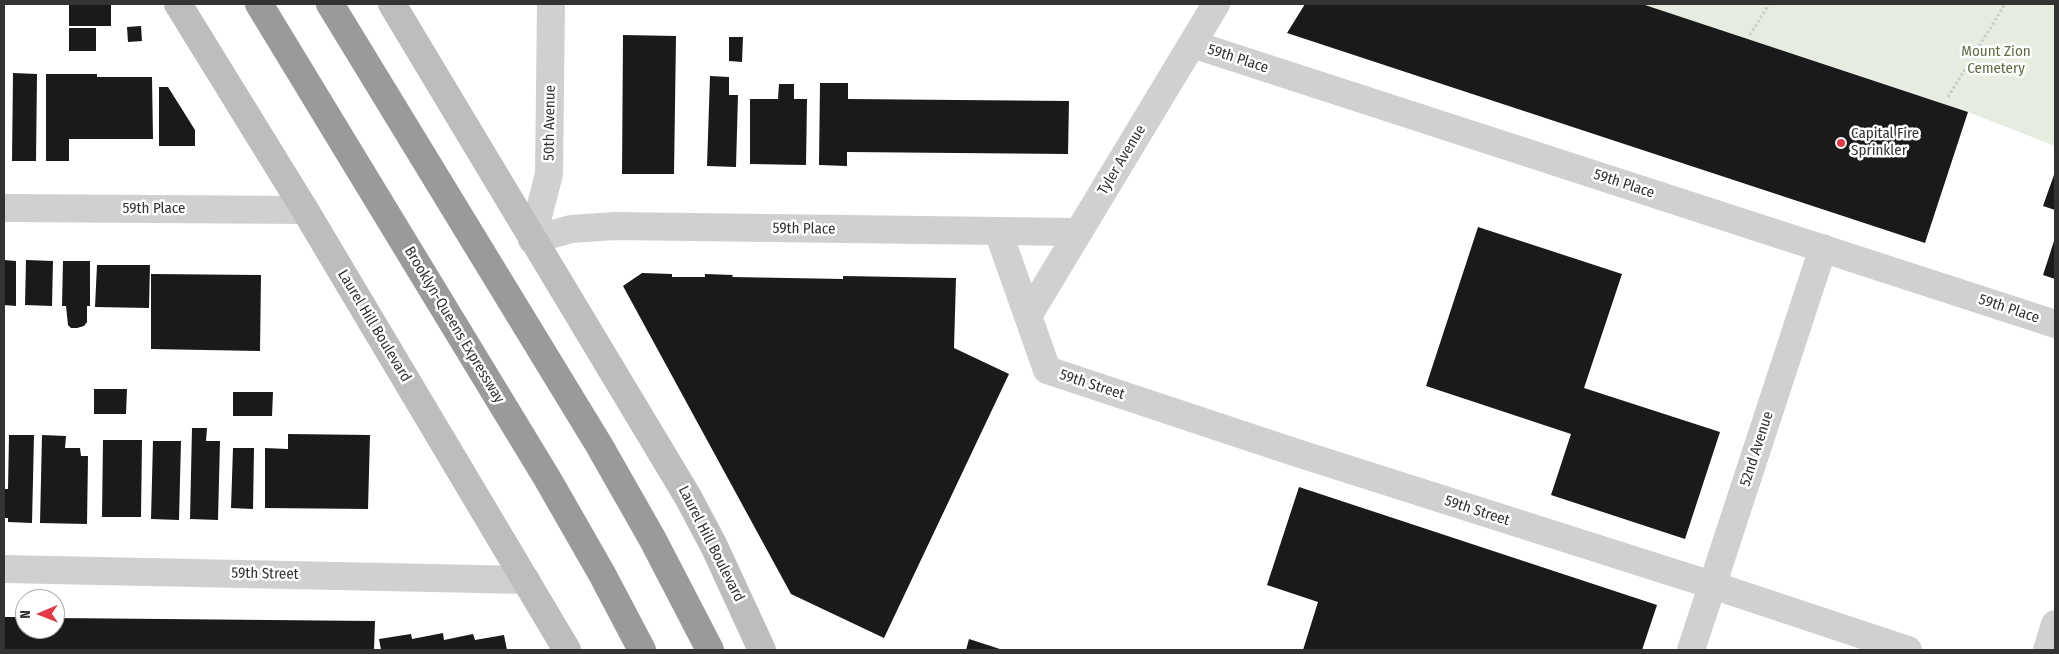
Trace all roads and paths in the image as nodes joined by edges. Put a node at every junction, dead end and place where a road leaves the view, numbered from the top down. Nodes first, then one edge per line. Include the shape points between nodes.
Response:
1 (178, 4) edge
2 (259, 4) edge
3 (330, 4) edge
4 (392, 4) edge
5 (551, 4) edge
6 (1216, 4) edge
7 (1770, 4) edge
8 (2005, 4) edge
9 (1750, 35) dead end
10 (1192, 44) junction
11 (1948, 97) dead end
12 (4, 208) edge
13 (305, 210) junction
14 (998, 231) junction
15 (1077, 232) junction
16 (532, 240) junction
17 (1823, 248) junction
18 (1028, 316) junction
19 (2055, 324) edge
20 (4, 569) edge
21 (526, 580) junction
22 (1712, 586) junction
23 (2055, 624) edge
24 (567, 650) edge
25 (642, 650) edge
26 (710, 650) edge
27 (762, 650) edge
28 (1691, 650) edge
29 (1908, 650) edge
30 (2047, 650) edge

1 - 13 main road, Laurel Hill Boulevard
2 - 25 highway, Brooklyn-Queens Expressway via 547,478
3 - 26 highway via 599,445 654,540
4 - 16 main road, Laurel Hill Boulevard
5 - 16 street, 50th Avenue via 549,174
6 - 10 street, Tyler Avenue
7 - 9 path
8 - 11 path
10 - 15 street, Tyler Avenue
10 - 17 street, 59th Place
12 - 13 street, 59th Place
13 - 21 main road, Laurel Hill Boulevard
14 - 15 street, 59th Place
14 - 16 street, 59th Place via 615,226 571,229
14 - 18 street
15 - 18 street, Tyler Avenue
16 - 27 main road, Laurel Hill Boulevard via 688,498
17 - 19 street, 59th Place
17 - 22 street, 52nd Avenue
18 - 22 street, 59th Street via 1047,370
20 - 21 street, 59th Street
21 - 24 main road, Laurel Hill Boulevard
22 - 28 street, 52nd Avenue
22 - 29 street, 59th Street
23 - 30 street

